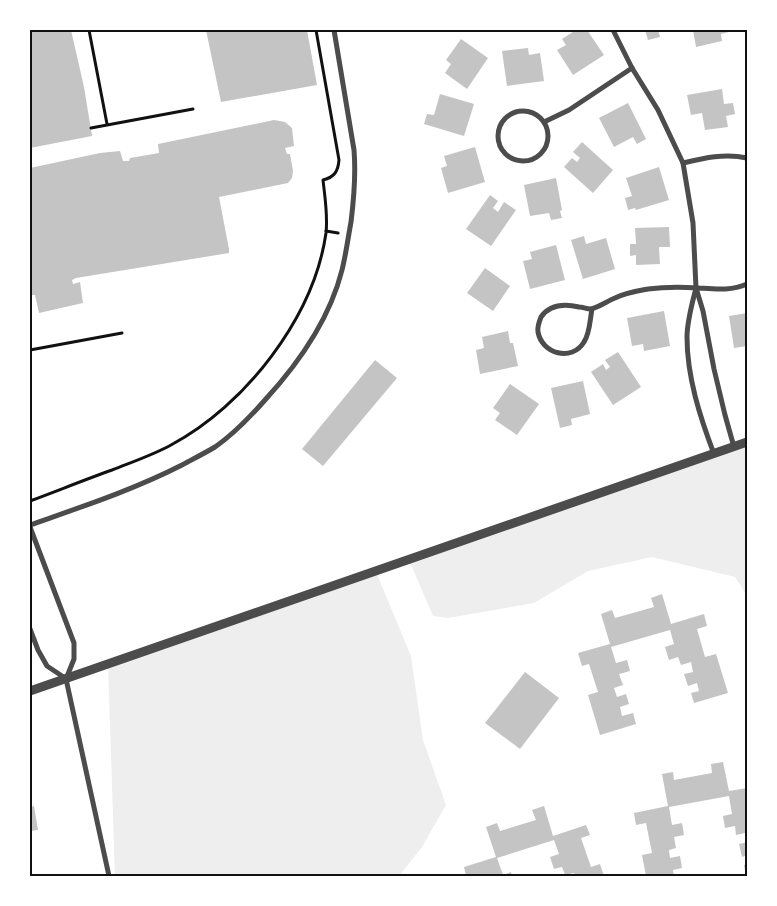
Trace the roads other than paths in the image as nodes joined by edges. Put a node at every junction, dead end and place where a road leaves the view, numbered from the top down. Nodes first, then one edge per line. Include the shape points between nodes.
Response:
1 (334, 30) edge
2 (613, 30) edge
3 (632, 68) junction
4 (544, 122) junction
5 (747, 158) edge
6 (683, 163) junction
7 (747, 284) edge
8 (696, 288) junction
9 (592, 309) junction
10 (747, 442) edge
11 (734, 447) junction
12 (714, 454) junction
13 (30, 526) edge
14 (30, 629) edge
15 (66, 679) junction
16 (30, 691) edge
17 (109, 876) edge

1 - 13 street via 351,125 355,184 342,271 327,310 308,344 258,409 216,446 144,483
2 - 3 street
3 - 4 street via 569,110
3 - 6 street via 658,110
4 - 4 street via 538,115 523,110 508,115 498,134 502,150 508,156 523,161 538,156 548,143 548,128
5 - 6 street via 726,155
6 - 8 street via 693,223
7 - 8 street via 721,290
8 - 9 street via 648,289 615,297
8 - 11 street
8 - 12 street via 687,338 690,375 701,420
9 - 9 street via 560,305 547,312 538,324 541,340 549,350 560,354 581,347 587,337
10 - 11 street
11 - 12 street
12 - 15 street
13 - 15 street via 74,643 74,658
14 - 15 street via 47,666
15 - 16 street
15 - 17 street

